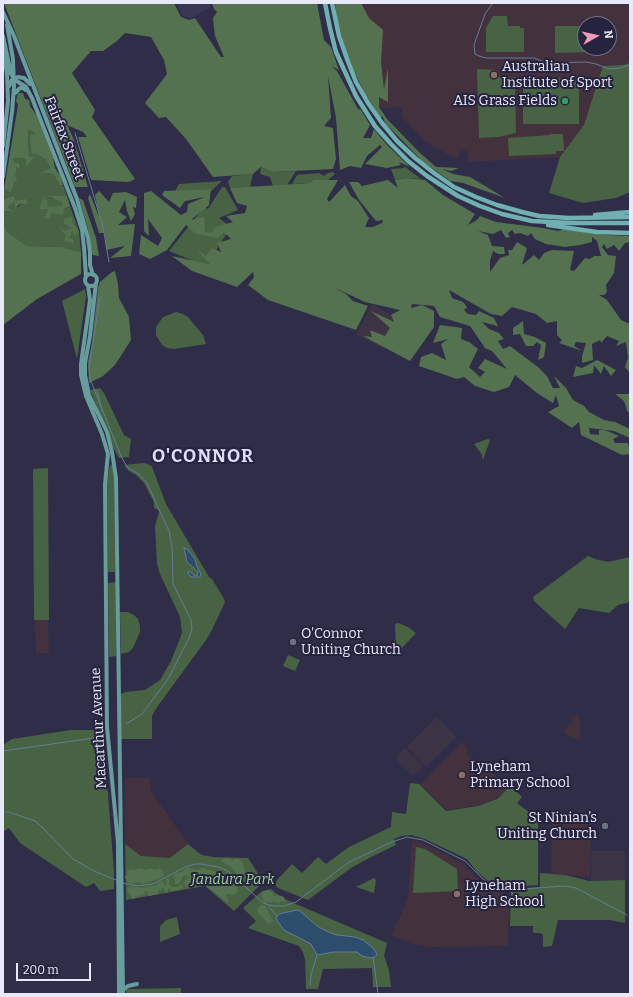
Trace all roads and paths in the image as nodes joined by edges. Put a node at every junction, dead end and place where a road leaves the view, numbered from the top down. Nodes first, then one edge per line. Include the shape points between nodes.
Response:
1 (325, 3) edge
2 (332, 3) edge
3 (3, 12) edge
4 (3, 36) edge
5 (3, 48) edge
6 (14, 78) junction
7 (28, 91) junction
8 (35, 93) junction
9 (14, 96) junction
10 (8, 101) junction
11 (3, 146) edge
12 (3, 177) edge
13 (630, 212) edge
14 (552, 217) junction
15 (630, 217) edge
16 (532, 221) junction
17 (630, 223) edge
18 (630, 233) edge
19 (93, 275) junction
20 (86, 277) junction
21 (96, 283) junction
22 (88, 285) junction
23 (119, 843) junction
24 (120, 884) junction
25 (137, 984) dead end
26 (123, 992) edge
27 (119, 994) edge

1 - 16 highway via 336,52 350,85 368,116 391,144 427,176 458,196 490,210
2 - 14 highway via 343,48 354,76 371,108 397,141 424,166 465,192 506,208
3 - 6 main road
3 - 8 main road, Fairfax Street
4 - 6 main road via 10,71
5 - 10 main road
6 - 7 main road, Fairfax Street
6 - 8 main road via 18,76 25,79
6 - 9 main road
6 - 10 main road via 10,83
7 - 9 main road via 20,88
7 - 20 main road, Fairfax Street via 79,220
8 - 19 main road, Fairfax Street via 82,215
9 - 12 main road
10 - 11 main road
13 - 14 highway
14 - 15 highway
16 - 17 highway
16 - 18 highway via 596,232
19 - 20 main road
19 - 21 main road
20 - 22 main road
21 - 22 main road
21 - 23 main road, Macarthur Avenue via 85,375 89,395 107,432 116,478
22 - 23 main road, Macarthur Avenue via 90,300 81,375 86,396 107,448 107,728
23 - 24 main road, Macarthur Avenue
24 - 26 main road, Macarthur Avenue
24 - 27 main road, Macarthur Avenue
25 - 26 main road via 128,986

